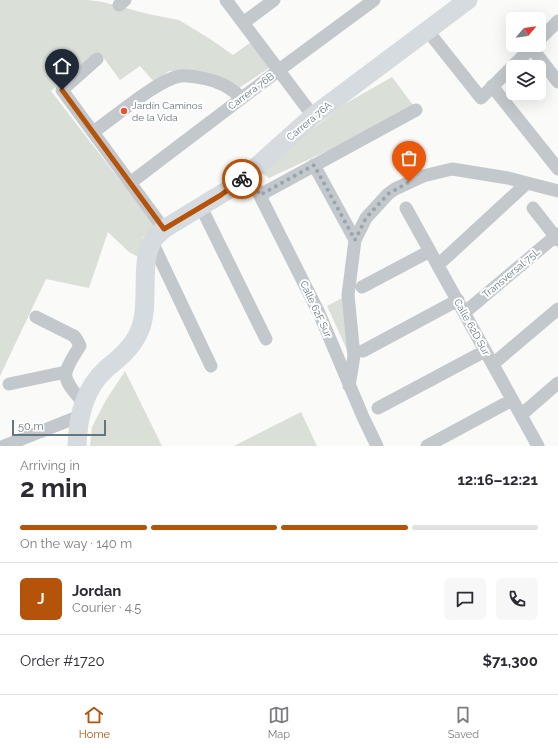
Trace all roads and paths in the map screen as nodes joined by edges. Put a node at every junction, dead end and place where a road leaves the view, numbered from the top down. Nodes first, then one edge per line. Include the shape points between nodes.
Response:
1 (226, 0) edge
2 (274, 0) edge
3 (374, 0) edge
4 (458, 3) edge
5 (558, 21) edge
6 (243, 23) junction
7 (427, 30) junction
8 (546, 33) edge
9 (527, 52) edge
10 (540, 52) edge
11 (97, 59) dead end
12 (278, 70) junction
13 (558, 82) edge
14 (492, 86) junction
15 (242, 98) junction
16 (416, 110) dead end
17 (313, 116) junction
18 (93, 132) junction
19 (314, 165) junction
20 (558, 169) edge
21 (249, 174) junction
22 (130, 183) junction
23 (527, 183) junction
24 (558, 191) edge
25 (260, 195) junction
26 (201, 207) junction
27 (406, 208) dead end
28 (533, 208) dead end
29 (158, 236) junction
30 (557, 237) edge
31 (355, 240) junction
32 (430, 251) junction
33 (438, 265) junction
34 (362, 287) dead end
35 (458, 300) junction
36 (558, 310) edge
37 (464, 313) junction
38 (36, 318) dead end
39 (266, 339) dead end
40 (363, 351) dead end
41 (485, 351) junction
42 (493, 364) junction
43 (211, 366) dead end
44 (66, 372) junction
45 (558, 383) edge
46 (9, 384) dead end
47 (350, 386) junction
48 (512, 400) junction
49 (378, 408) dead end
50 (82, 409) junction
51 (521, 415) junction
52 (4, 446) edge
53 (77, 446) edge
54 (377, 446) edge
55 (427, 446) edge
56 (538, 446) edge

1 - 6 street
2 - 6 street
3 - 12 street, Carrera 76B
4 - 7 street, Carrera 76A
5 - 8 street
6 - 12 street
7 - 14 street via 481,98
7 - 17 street, Carrera 76A
9 - 14 street
10 - 13 street
11 - 18 street via 62,90
12 - 15 street, Carrera 76B
12 - 17 street
14 - 20 street
15 - 18 street via 219,82 181,76 154,88
15 - 22 street, Carrera 76B
16 - 19 street
17 - 21 street, Carrera 76A
18 - 22 street
19 - 25 street
19 - 31 street
21 - 25 street, Calle 62F Sur
21 - 26 street, Carrera 76A
22 - 29 street
23 - 24 street
23 - 31 street via 452,169 423,176 388,194 366,218
23 - 33 street
25 - 47 street, Calle 62F Sur via 319,313
26 - 29 street, Carrera 76A
26 - 39 street
27 - 32 street, Calle 62D Sur
28 - 30 street
29 - 43 street
29 - 50 street via 147,262 143,321 139,333 125,353 97,378
30 - 37 street, Transversal 75L
31 - 47 street via 348,295 354,356
32 - 33 street, Calle 62D Sur
32 - 34 street
33 - 35 street, Calle 62D Sur
35 - 37 street, Calle 62D Sur
35 - 40 street
36 - 42 street
37 - 41 street, Calle 62D Sur
38 - 44 street via 74,336 77,340 80,346
41 - 42 street, Calle 62D Sur
41 - 49 street
42 - 48 street, Calle 62D Sur
44 - 46 street
44 - 50 street via 68,382
45 - 51 street
47 - 54 street, Calle 62F Sur
48 - 51 street, Calle 62D Sur
48 - 55 street
50 - 52 street
50 - 53 street
51 - 56 street, Calle 62D Sur

